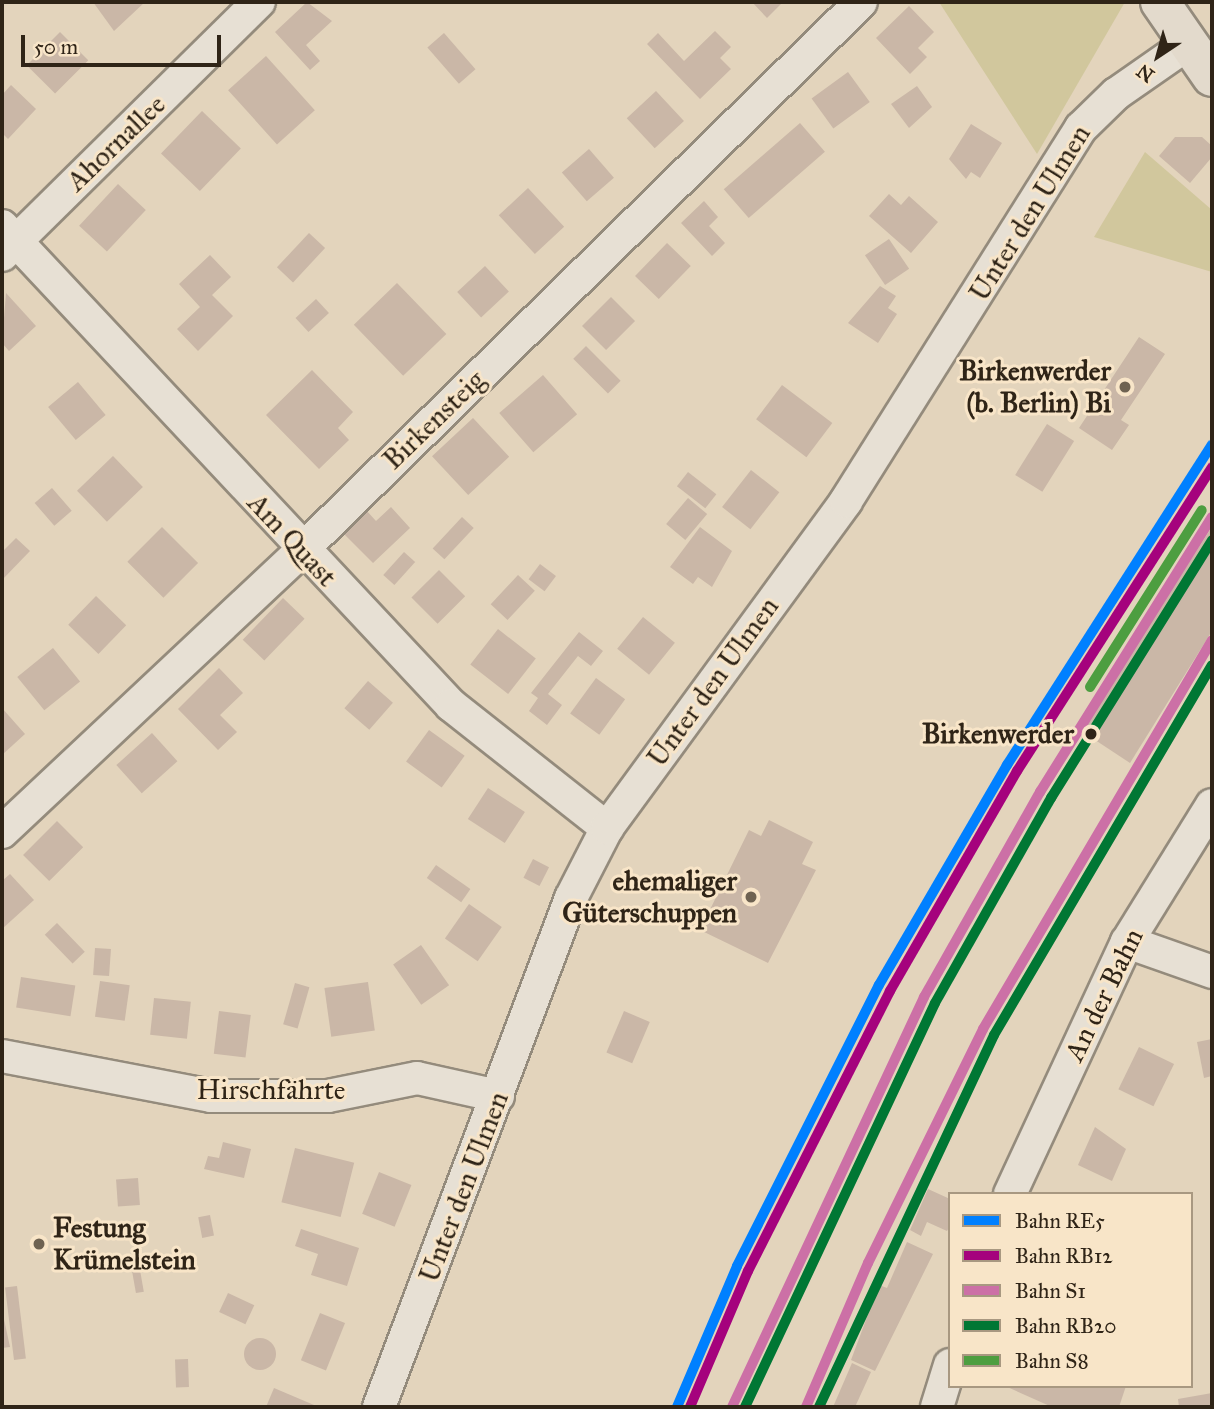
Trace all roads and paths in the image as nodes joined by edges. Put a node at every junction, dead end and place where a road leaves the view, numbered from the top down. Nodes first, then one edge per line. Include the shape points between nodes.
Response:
1 (259, 2) edge
2 (861, 2) edge
3 (1160, 2) edge
4 (1189, 43) junction
5 (1212, 77) edge
6 (6, 241) edge
7 (301, 551) junction
8 (1212, 805) edge
9 (607, 828) junction
10 (2, 832) edge
11 (1127, 942) junction
12 (1212, 972) edge
13 (2, 1056) edge
14 (498, 1096) junction
15 (1011, 1192) edge
16 (948, 1371) edge
17 (379, 1407) edge
18 (937, 1407) edge

1 - 6 street, Ahornallee
2 - 7 street, Birkensteig
3 - 4 main road
4 - 5 main road
4 - 9 street, Unter den Ulmen via 1116,94 1081,128 846,501
6 - 7 street, Am Quast
7 - 9 street, Am Quast via 451,705
7 - 10 street, Birkensteig
8 - 11 street, An der Bahn
9 - 14 street, Unter den Ulmen via 571,898
11 - 12 street
11 - 15 street, An der Bahn
13 - 14 street, Hirschfährte via 211,1096 328,1096 417,1078
14 - 17 street, Unter den Ulmen
16 - 18 street

